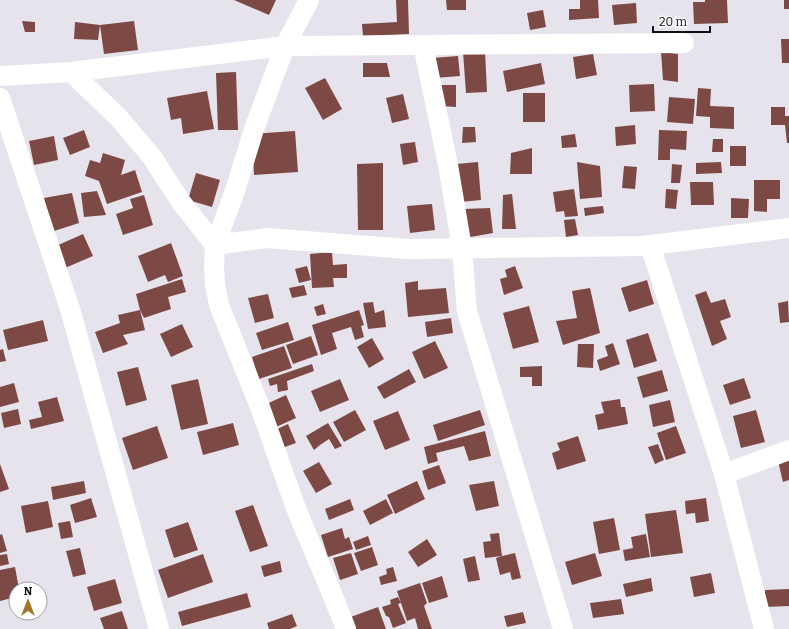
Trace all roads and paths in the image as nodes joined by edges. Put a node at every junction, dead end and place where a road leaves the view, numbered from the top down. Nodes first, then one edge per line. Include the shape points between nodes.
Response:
1 (310, 0) edge
2 (684, 43) dead end
3 (423, 45) junction
4 (285, 46) junction
5 (71, 72) junction
6 (0, 76) edge
7 (0, 98) edge
8 (789, 228) edge
9 (215, 245) junction
10 (650, 245) junction
11 (462, 248) junction
12 (789, 450) edge
13 (724, 474) junction
14 (159, 629) edge
15 (346, 629) edge
16 (563, 629) edge
17 (764, 629) edge

1 - 4 street
2 - 3 street
3 - 4 street
3 - 11 street via 448,164
4 - 5 street
4 - 9 street
5 - 6 street
5 - 9 street via 118,117
7 - 14 street via 70,310
8 - 10 street
9 - 11 street via 267,238 408,249
9 - 15 street via 215,284 219,305 260,406 297,511
10 - 11 street
10 - 13 street
11 - 16 street via 467,311
12 - 13 street
13 - 17 street

